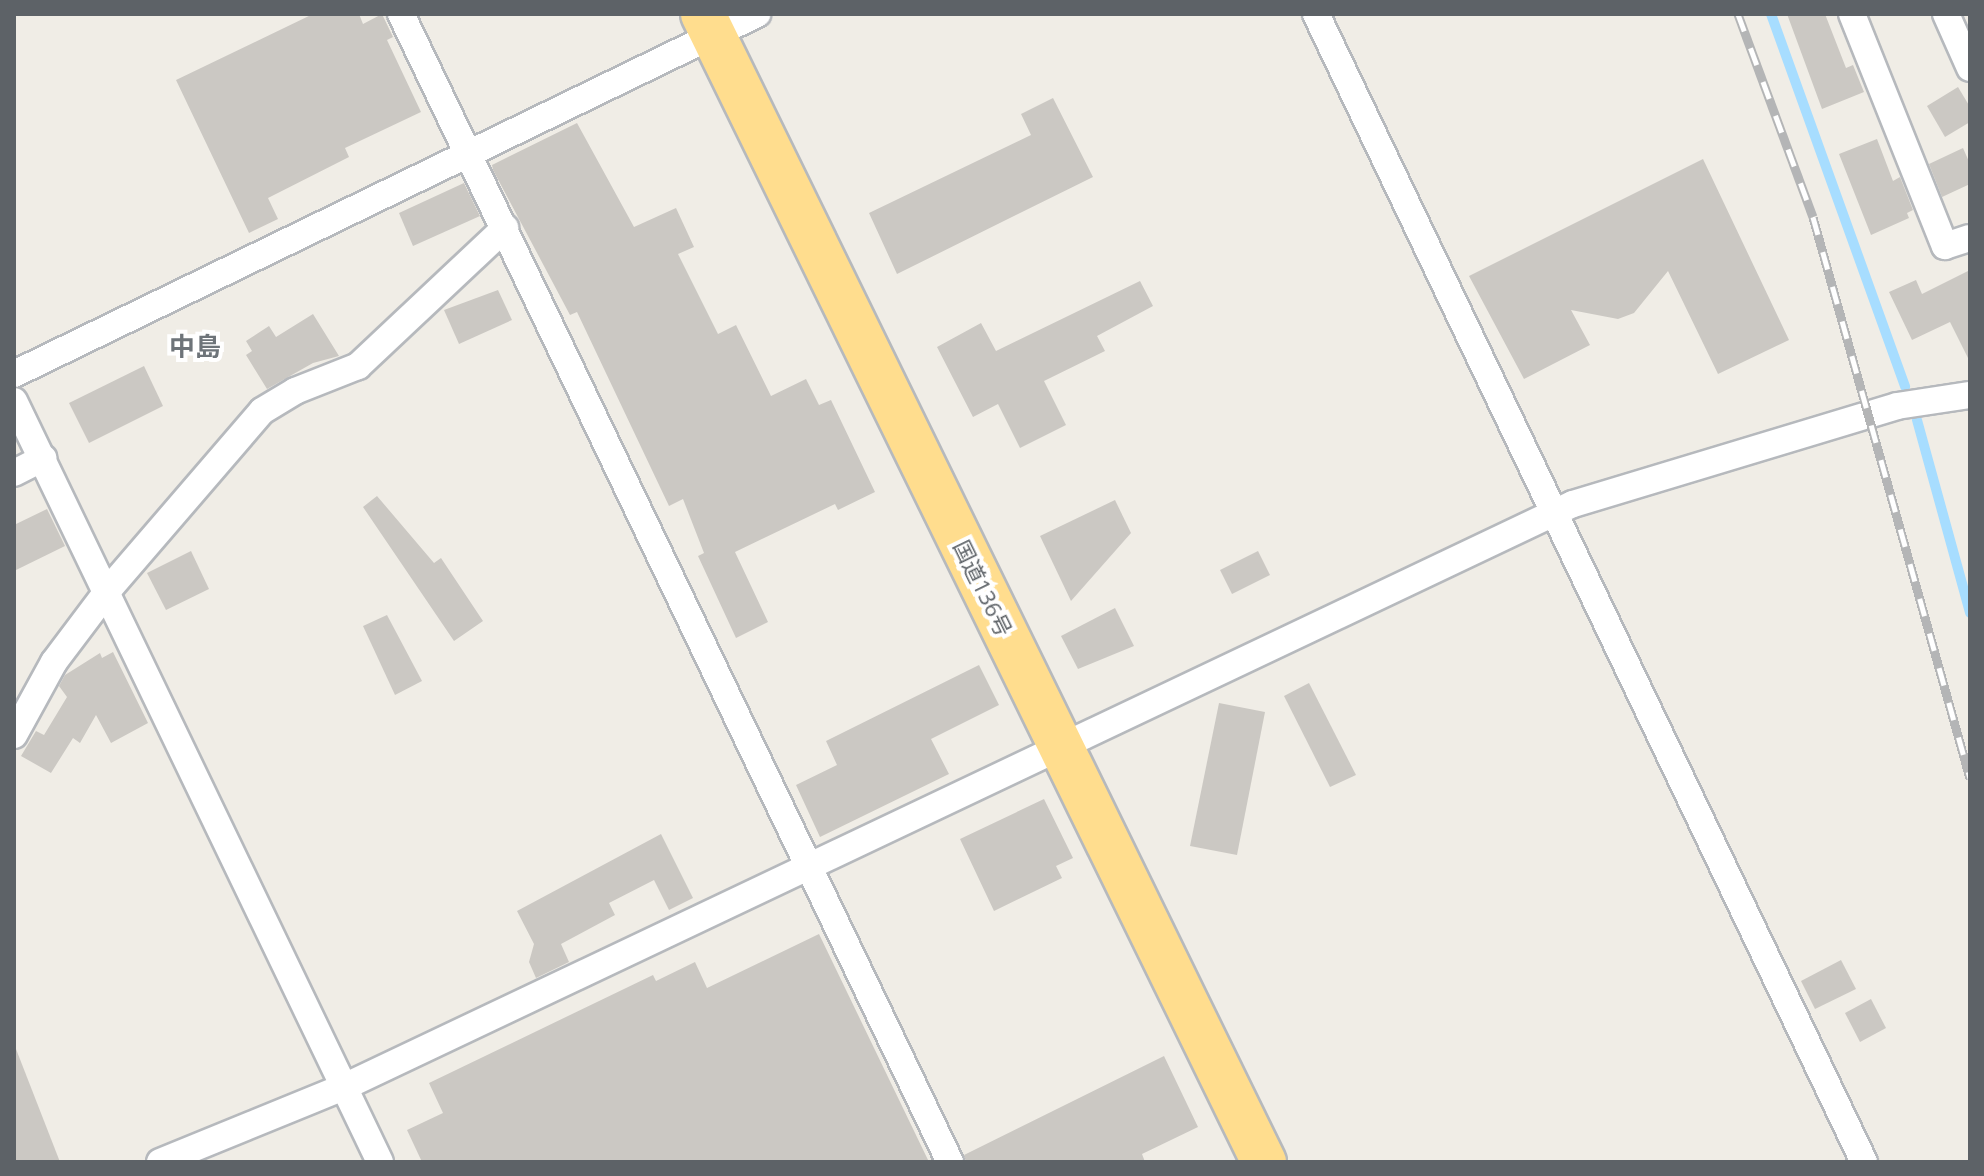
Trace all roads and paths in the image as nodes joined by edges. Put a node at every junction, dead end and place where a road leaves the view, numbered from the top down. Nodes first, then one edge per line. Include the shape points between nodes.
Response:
1 (401, 14) edge
2 (757, 14) edge
3 (1316, 14) edge
4 (1852, 14) edge
5 (1946, 14) edge
6 (708, 25) edge
7 (1970, 68) edge
8 (468, 153) junction
9 (505, 228) junction
10 (1970, 238) edge
11 (14, 374) edge
12 (1970, 395) edge
13 (14, 401) edge
14 (43, 458) junction
15 (14, 473) edge
16 (1555, 512) junction
17 (109, 589) junction
18 (14, 735) edge
19 (1062, 749) junction
20 (809, 866) junction
21 (344, 1087) junction
22 (177, 1159) edge
23 (380, 1162) edge
24 (950, 1162) edge
25 (1264, 1162) edge
26 (1864, 1162) edge

1 - 8 street
2 - 6 street
3 - 16 street
4 - 10 street via 1945,246
5 - 7 street
6 - 8 street
6 - 19 highway, 国道136号
8 - 9 street
8 - 11 street
9 - 17 street via 358,366 295,391 262,411
9 - 20 street
12 - 16 street via 1897,406
13 - 14 street
14 - 15 street
14 - 17 street
16 - 19 street
16 - 26 street
17 - 18 street via 36,690
17 - 21 street
19 - 20 street
19 - 25 highway, 国道136号
20 - 21 street
20 - 24 street
21 - 22 street
21 - 23 street

